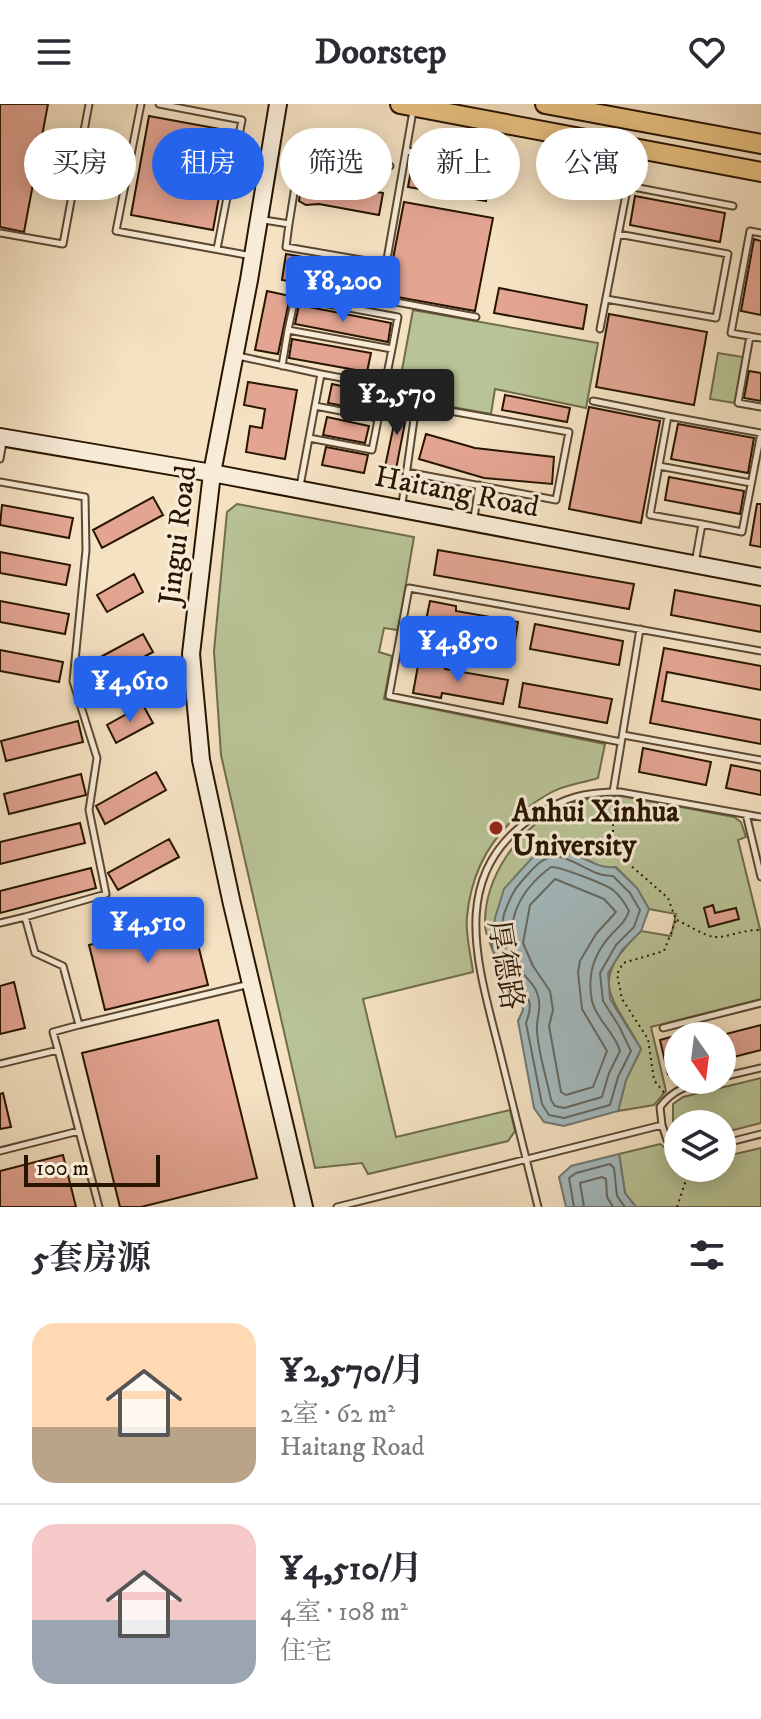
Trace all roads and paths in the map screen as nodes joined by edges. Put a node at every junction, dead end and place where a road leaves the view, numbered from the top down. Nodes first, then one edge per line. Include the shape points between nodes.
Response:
1 (89, 104) edge
2 (141, 104) edge
3 (159, 104) edge
4 (278, 104) edge
5 (545, 104) edge
6 (407, 105) edge
7 (536, 129) edge
8 (761, 144) edge
9 (648, 150) edge
10 (406, 151) joint
11 (761, 172) edge
12 (648, 190) edge
13 (293, 200) edge
14 (625, 200) edge
15 (733, 206) dead end
16 (259, 219) junction
17 (289, 224) junction
18 (0, 233) edge
19 (761, 233) edge
20 (618, 234) junction
21 (217, 249) junction
22 (253, 257) junction
23 (367, 261) dead end
24 (606, 299) junction
25 (476, 317) dead end
26 (600, 329) dead end
27 (288, 330) junction
28 (750, 336) junction
29 (761, 338) edge
30 (392, 349) junction
31 (235, 355) junction
32 (282, 366) junction
33 (321, 374) junction
34 (384, 386) junction
35 (593, 401) dead end
36 (315, 406) junction
37 (761, 407) edge
38 (668, 416) junction
39 (378, 418) junction
40 (2, 437) edge
41 (309, 438) junction
42 (0, 459) edge
43 (659, 466) junction
44 (406, 472) junction
45 (212, 473) junction
46 (0, 482) edge
47 (751, 483) junction
48 (479, 485) junction
49 (300, 490) junction
50 (401, 509) junction
51 (473, 523) junction
52 (702, 524) junction
53 (694, 564) junction
54 (761, 577) edge
55 (640, 629) junction
56 (761, 651) edge
57 (622, 738) junction
58 (761, 760) edge
59 (613, 792) junction
60 (746, 814) junction
61 (761, 817) edge
62 (761, 877) edge
63 (25, 917) junction
64 (676, 920) junction
65 (0, 923) edge
66 (761, 930) edge
67 (251, 983) junction
68 (761, 1003) edge
69 (79, 1025) junction
70 (663, 1028) dead end
71 (58, 1050) junction
72 (0, 1064) edge
73 (761, 1068) edge
74 (736, 1074) edge
75 (673, 1094) edge
76 (668, 1098) junction
77 (662, 1125) junction
78 (79, 1131) junction
79 (664, 1131) edge
80 (761, 1134) edge
81 (736, 1140) edge
82 (0, 1151) edge
83 (526, 1158) junction
84 (685, 1182) edge
85 (99, 1207) edge
86 (304, 1207) edge
87 (337, 1207) edge
88 (538, 1207) edge
89 (677, 1207) edge

1 - 18 lane via 63,244
2 - 21 lane via 116,231
3 - 21 lane via 242,120
4 - 16 street, Jingui Road
5 - 8 main road
6 - 7 main road
6 - 10 lane
9 - 11 main road
10 - 25 lane via 380,299
12 - 15 lane
13 - 17 lane
14 - 20 lane
16 - 17 lane
16 - 22 street, Jingui Road
17 - 23 lane via 286,247
19 - 28 lane via 750,231 731,333
20 - 24 lane
20 - 24 lane via 728,254 716,318
21 - 22 lane
22 - 31 street, Jingui Road
24 - 26 lane
27 - 30 lane
27 - 30 lane via 295,298 398,317
27 - 32 lane
28 - 29 lane
28 - 37 lane via 738,403
30 - 34 lane
31 - 32 lane
31 - 45 street, Jingui Road
32 - 33 lane
33 - 34 lane
33 - 36 lane
34 - 39 lane
35 - 38 lane
36 - 39 lane
36 - 41 lane
38 - 43 lane
38 - 47 lane via 761,433
39 - 41 lane via 372,450
40 - 42 lane
40 - 45 street, Haitang Road
41 - 49 lane
43 - 47 lane
43 - 52 lane via 650,515
44 - 48 lane
44 - 48 lane via 416,405 569,432 556,500
44 - 50 lane
45 - 49 street, Haitang Road
45 - 67 street, Jingui Road via 191,654 201,760
46 - 63 lane via 85,497 86,550 73,681 97,758 89,810 106,894
47 - 52 lane via 742,532
48 - 51 lane
49 - 50 street, Haitang Road
50 - 51 street, Haitang Road
51 - 53 street, Haitang Road
52 - 53 lane
53 - 54 street, Haitang Road
55 - 56 lane
55 - 57 lane
55 - 57 lane via 409,588 389,696
57 - 58 lane
57 - 59 lane
59 - 60 lane, 厚德路
59 - 64 path via 613,855 668,898
59 - 83 lane, 厚德路 via 561,800 517,828 494,852 480,884 474,919 478,964
60 - 61 lane, 厚德路
60 - 62 lane
63 - 65 lane
63 - 69 lane via 35,953 63,966
64 - 66 path via 712,937
64 - 76 path via 664,951 623,963 617,974 622,999 648,1039 654,1080
67 - 69 lane
67 - 86 street, Jingui Road
68 - 70 lane
69 - 71 lane via 53,1032
71 - 72 lane
71 - 78 lane
73 - 74 lane
75 - 76 lane
76 - 77 lane via 660,1107
77 - 79 lane
77 - 83 lane
78 - 82 lane
78 - 85 lane
80 - 81 lane
83 - 87 lane
83 - 88 lane, 厚德路
84 - 89 path

